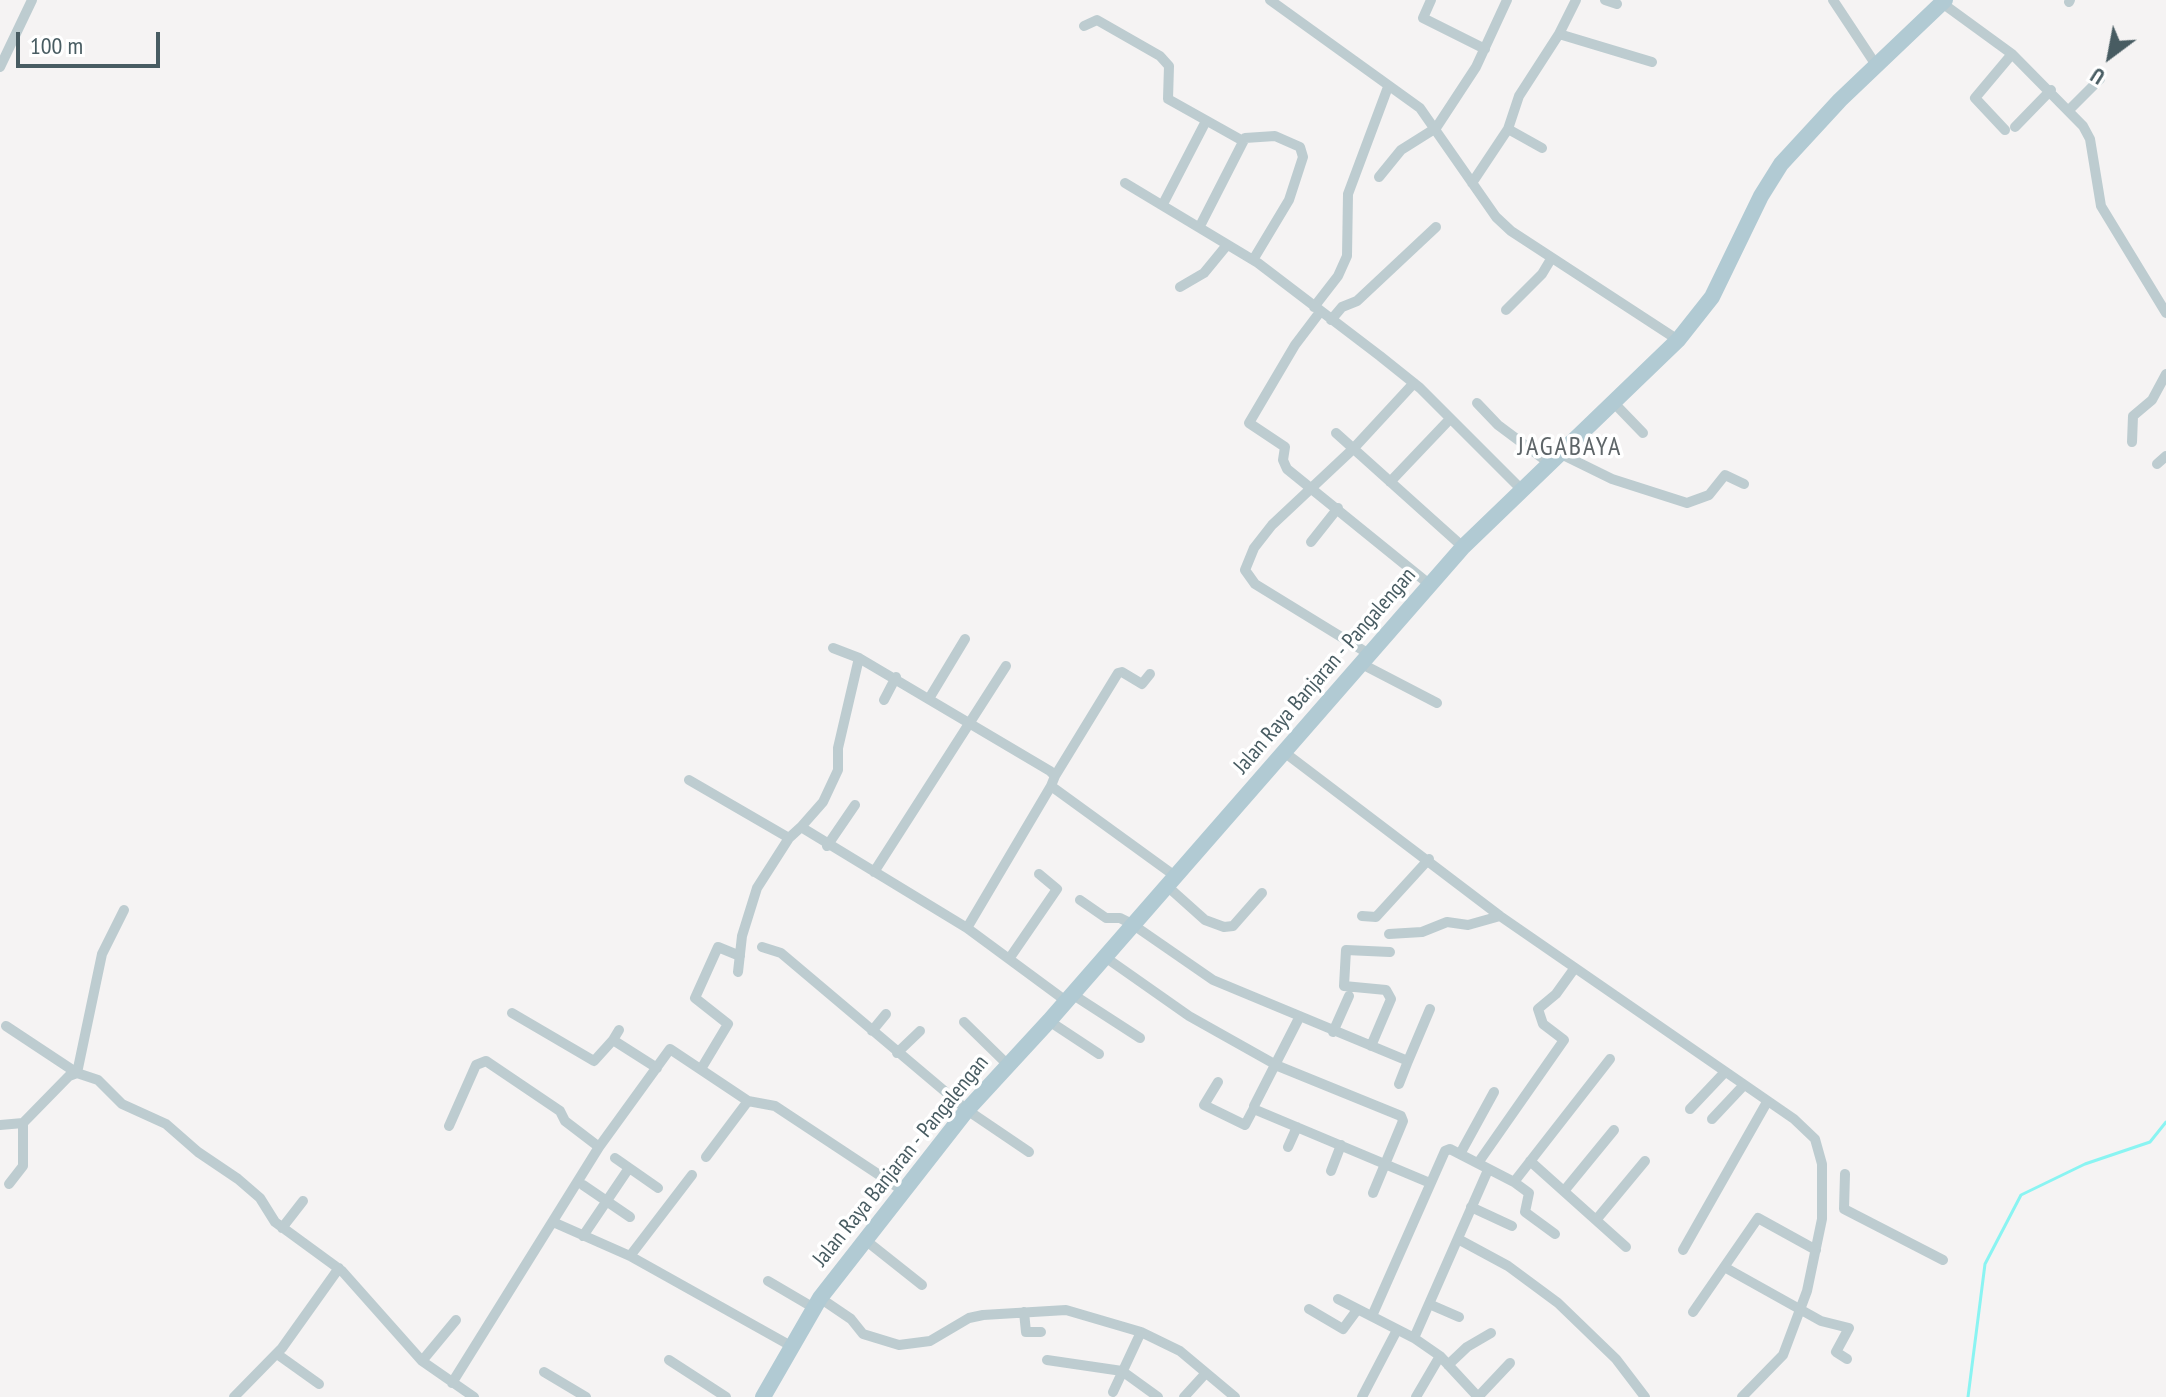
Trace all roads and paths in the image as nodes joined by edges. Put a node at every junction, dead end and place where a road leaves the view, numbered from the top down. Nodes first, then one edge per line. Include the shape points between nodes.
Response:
1 (32, 0) edge
2 (1270, 0) edge
3 (1431, 0) edge
4 (1507, 0) edge
5 (1576, 0) edge
6 (1605, 0) edge
7 (1833, 0) edge
8 (1944, 1) edge
9 (1617, 4) dead end
10 (1084, 26) dead end
11 (1559, 34) junction
12 (1485, 49) junction
13 (2012, 54) junction
14 (1652, 62) dead end
15 (1876, 65) junction
16 (0, 67) edge
17 (2100, 79) dead end
18 (1388, 87) junction
19 (2051, 90) junction
20 (2069, 110) junction
21 (1206, 121) junction
22 (1436, 128) junction
23 (1508, 129) junction
24 (1243, 141) junction
25 (1542, 148) dead end
26 (1379, 177) dead end
27 (1125, 183) dead end
28 (1472, 183) junction
29 (1163, 204) junction
30 (1200, 226) junction
31 (1436, 227) dead end
32 (1227, 245) junction
33 (1551, 259) junction
34 (1253, 260) junction
35 (1180, 287) dead end
36 (1317, 309) junction
37 (1506, 310) dead end
38 (2166, 313) edge
39 (1331, 320) junction
40 (1678, 340) junction
41 (2166, 374) edge
42 (1414, 383) junction
43 (1477, 403) dead end
44 (1614, 403) junction
45 (1449, 420) junction
46 (1336, 433) dead end
47 (1643, 433) dead end
48 (2132, 442) dead end
49 (1353, 449) junction
50 (2166, 456) edge
51 (1554, 458) junction
52 (2157, 464) dead end
53 (1390, 482) junction
54 (1744, 484) dead end
55 (1313, 487) junction
56 (1522, 490) junction
57 (1338, 508) junction
58 (1311, 542) dead end
59 (1463, 547) junction
60 (1429, 584) junction
61 (965, 639) dead end
62 (833, 648) dead end
63 (859, 658) junction
64 (1365, 658) junction
65 (1006, 666) dead end
66 (1150, 674) dead end
67 (896, 677) junction
68 (930, 697) junction
69 (884, 700) dead end
70 (1437, 703) dead end
71 (970, 721) junction
72 (1284, 752) junction
73 (689, 780) dead end
74 (1053, 781) junction
75 (855, 805) dead end
76 (801, 827) junction
77 (789, 838) junction
78 (827, 846) junction
79 (1429, 859) junction
80 (874, 872) junction
81 (1039, 874) dead end
82 (1171, 881) junction
83 (1262, 893) dead end
84 (1080, 900) dead end
85 (124, 910) dead end
86 (1362, 916) dead end
87 (1500, 916) junction
88 (1132, 924) junction
89 (967, 928) junction
90 (1389, 934) dead end
91 (762, 947) dead end
92 (1390, 952) dead end
93 (740, 956) junction
94 (1105, 957) junction
95 (1009, 959) junction
96 (1574, 969) junction
97 (738, 972) dead end
98 (1349, 996) dead end
99 (1069, 997) junction
100 (1430, 1009) dead end
101 (512, 1013) dead end
102 (886, 1014) dead end
103 (1299, 1018) junction
104 (1049, 1021) junction
105 (964, 1022) dead end
106 (6, 1026) dead end
107 (872, 1031) junction
108 (920, 1031) dead end
109 (1333, 1032) junction
110 (1140, 1038) dead end
111 (1371, 1046) junction
112 (897, 1053) junction
113 (1099, 1054) dead end
114 (1610, 1059) dead end
115 (1408, 1061) junction
116 (1007, 1064) junction
117 (1278, 1066) junction
118 (657, 1068) junction
119 (701, 1069) junction
120 (1725, 1072) junction
121 (77, 1073) junction
122 (1218, 1082) dead end
123 (1399, 1084) dead end
124 (1744, 1085) junction
125 (1494, 1092) dead end
126 (748, 1101) junction
127 (1767, 1102) junction
128 (1254, 1108) junction
129 (1690, 1109) dead end
130 (967, 1110) junction
131 (1712, 1119) dead end
132 (23, 1123) junction
133 (0, 1125) edge
134 (449, 1126) dead end
135 (1297, 1127) junction
136 (1614, 1130) dead end
137 (1341, 1145) junction
138 (599, 1147) junction
139 (1288, 1147) dead end
140 (1029, 1152) dead end
141 (1460, 1154) junction
142 (706, 1157) dead end
143 (615, 1158) dead end
144 (1530, 1161) junction
145 (1645, 1161) dead end
146 (1385, 1162) junction
147 (1483, 1166) junction
148 (629, 1168) junction
149 (1331, 1171) dead end
150 (1845, 1174) dead end
151 (692, 1175) dead end
152 (1514, 1182) junction
153 (1430, 1183) junction
154 (9, 1184) dead end
155 (583, 1185) dead end
156 (658, 1188) dead end
157 (902, 1190) junction
158 (1564, 1191) junction
159 (1373, 1193) dead end
160 (303, 1201) dead end
161 (607, 1201) junction
162 (1471, 1207) junction
163 (630, 1217) dead end
164 (1596, 1220) junction
165 (553, 1222) junction
166 (1512, 1226) dead end
167 (282, 1228) junction
168 (1555, 1234) dead end
169 (583, 1236) junction
170 (864, 1239) junction
171 (1458, 1239) junction
172 (1626, 1247) dead end
173 (1683, 1250) dead end
174 (1816, 1250) junction
175 (630, 1256) junction
176 (1943, 1260) dead end
177 (339, 1268) junction
178 (1726, 1268) junction
179 (768, 1281) dead end
180 (922, 1285) dead end
181 (1338, 1299) dead end
182 (817, 1303) junction
183 (1429, 1304) junction
184 (1309, 1309) dead end
185 (1357, 1310) junction
186 (1799, 1310) junction
187 (1024, 1312) junction
188 (1693, 1312) dead end
189 (1372, 1316) junction
190 (1459, 1317) dead end
191 (456, 1320) dead end
192 (1397, 1330) junction
193 (1041, 1332) dead end
194 (1141, 1332) junction
195 (1491, 1333) dead end
196 (1414, 1338) junction
197 (791, 1346) junction
198 (277, 1354) junction
199 (1847, 1359) dead end
200 (669, 1360) dead end
201 (1047, 1360) dead end
202 (422, 1361) junction
203 (1444, 1361) junction
204 (1510, 1363) dead end
205 (1122, 1371) junction
206 (544, 1372) dead end
207 (1205, 1374) junction
208 (452, 1383) junction
209 (319, 1384) dead end
210 (1113, 1392) dead end
211 (234, 1397) edge
212 (474, 1397) edge
213 (586, 1397) edge
214 (726, 1397) edge
215 (763, 1397) edge
216 (1158, 1397) edge
217 (1184, 1397) edge
218 (1235, 1397) edge
219 (1362, 1397) edge
220 (1416, 1397) edge
221 (1478, 1397) edge
222 (1645, 1397) edge
223 (1742, 1397) edge

1 - 16 street
2 - 18 street
3 - 12 street via 1423,18
4 - 12 street
5 - 11 street
6 - 9 street
7 - 15 street
8 - 13 street
8 - 15 main road, Jalan Raya Banjaran - Pangalengan
10 - 21 street via 1097,20 1160,56 1169,66 1168,99
11 - 14 street
11 - 23 street via 1519,96
12 - 22 street
13 - 19 street
13 - 19 street via 1975,98 2010,128
15 - 40 main road, Jalan Raya Banjaran - Pangalengan via 1781,164 1712,297
17 - 20 street
18 - 22 street via 1420,108
18 - 36 street via 1348,194 1347,256
19 - 20 street
20 - 38 street via 2090,139 2101,206
21 - 24 street
21 - 29 street
22 - 26 street via 1401,150
22 - 28 street
23 - 25 street
23 - 28 street
24 - 30 street
24 - 34 street via 1275,136 1294,143 1304,154 1282,215
27 - 29 street
28 - 33 street via 1503,224
29 - 30 street
30 - 32 street
31 - 39 street
32 - 34 street
32 - 35 street via 1204,273
33 - 37 street
33 - 40 street
34 - 36 street
36 - 39 street
36 - 55 street via 1249,423 1285,447 1283,464
39 - 42 street
40 - 44 main road, Jalan Raya Banjaran - Pangalengan
41 - 48 street via 2158,392 2133,416
42 - 45 street
42 - 49 street
43 - 51 street via 1507,433
44 - 47 street
44 - 51 main road, Jalan Raya Banjaran - Pangalengan
45 - 53 street
45 - 56 street
46 - 49 street
49 - 53 street
49 - 55 street
50 - 52 street
51 - 54 street via 1687,503 1704,499 1725,475
51 - 56 main road, Jalan Raya Banjaran - Pangalengan
53 - 59 street
55 - 57 street
55 - 64 street via 1272,525 1245,570 1255,584
56 - 59 main road, Jalan Raya Banjaran - Pangalengan
57 - 58 street
57 - 60 street
59 - 60 main road, Jalan Raya Banjaran - Pangalengan
60 - 64 main road, Jalan Raya Banjaran - Pangalengan
61 - 68 street
62 - 63 street
63 - 67 street
63 - 76 street via 838,748 838,770 823,802
64 - 70 street
64 - 72 main road, Jalan Raya Banjaran - Pangalengan
65 - 71 street
66 - 74 street via 1142,684 1118,673
67 - 68 street
67 - 69 street
68 - 71 street
71 - 74 street
71 - 80 street
72 - 79 street
72 - 82 main road, Jalan Raya Banjaran - Pangalengan
73 - 77 street
74 - 82 street
74 - 89 street
75 - 78 street
76 - 77 street
76 - 78 street
77 - 93 street via 757,888
78 - 80 street
79 - 86 street via 1376,917
79 - 87 street
80 - 89 street
81 - 95 street via 1057,889
82 - 83 street via 1205,920 1224,927 1233,926
82 - 88 main road, Jalan Raya Banjaran - Pangalengan
84 - 88 street via 1106,918
85 - 121 street via 102,954
87 - 90 street
87 - 96 street
88 - 94 main road, Jalan Raya Banjaran - Pangalengan
88 - 103 street via 1213,980
89 - 95 street
91 - 107 street via 781,953
92 - 111 street via 1346,950 1344,986 1386,990 1391,999
93 - 97 street
93 - 119 street via 718,947 695,998 728,1024
94 - 99 main road, Jalan Raya Banjaran - Pangalengan
94 - 117 street via 1189,1016
95 - 99 street
96 - 120 street
96 - 147 street via 1538,1009 1543,1024 1564,1040
98 - 109 street
99 - 104 main road, Jalan Raya Banjaran - Pangalengan
99 - 110 street
100 - 115 street
101 - 118 street via 594,1061 616,1035
102 - 107 street
103 - 109 street
103 - 117 street
104 - 113 street
104 - 116 main road, Jalan Raya Banjaran - Pangalengan
105 - 116 street
106 - 121 street
107 - 112 street
108 - 112 street
109 - 111 street
111 - 115 street
112 - 130 street
114 - 144 street
115 - 123 street
116 - 130 main road, Jalan Raya Banjaran - Pangalengan
117 - 128 street
117 - 146 street via 1401,1116
118 - 119 street via 670,1049
118 - 138 street
119 - 126 street
120 - 124 street
120 - 129 street
121 - 132 street via 61,1082
121 - 167 street via 89,1075 131,1110 166,1124 260,1198
122 - 128 street via 1204,1105 1245,1125
124 - 127 street
124 - 131 street
125 - 141 street
126 - 142 street
126 - 157 street via 775,1106
127 - 173 street
127 - 174 street via 1794,1119 1818,1144 1822,1219
128 - 135 street
130 - 140 street
130 - 157 main road, Jalan Raya Banjaran - Pangalengan
132 - 133 street
132 - 154 street via 23,1166
134 - 138 street via 476,1065 486,1061 560,1111
135 - 137 street
135 - 139 street
136 - 158 street
137 - 146 street
137 - 149 street
138 - 165 street
141 - 147 street
141 - 153 street via 1447,1149
143 - 148 street
144 - 152 street
144 - 158 street
145 - 164 street
146 - 153 street
146 - 159 street
147 - 152 street
147 - 162 street
148 - 156 street
148 - 161 street
150 - 176 street via 1844,1209
151 - 175 street
152 - 168 street via 1529,1193 1525,1212
153 - 189 street
155 - 161 street
157 - 170 main road, Jalan Raya Banjaran - Pangalengan
158 - 164 street
160 - 167 street
161 - 163 street
161 - 169 street
162 - 166 street
162 - 171 street
164 - 172 street
165 - 169 street
165 - 208 street
167 - 177 street
169 - 175 street
170 - 180 street
170 - 182 main road, Jalan Raya Banjaran - Pangalengan
171 - 183 street
171 - 222 street via 1508,1266 1558,1303 1616,1359
174 - 178 street via 1759,1218
174 - 186 street
175 - 197 street
177 - 198 street
177 - 202 street
178 - 186 street
178 - 188 street
179 - 182 street
181 - 185 street
182 - 187 street via 851,1319 863,1334 899,1345 930,1341 969,1318
182 - 197 main road, Jalan Raya Banjaran - Pangalengan
183 - 190 street
183 - 196 street
184 - 185 street via 1343,1329
185 - 189 street
186 - 199 street via 1849,1328 1836,1352
186 - 223 street via 1783,1355
187 - 193 street via 1026,1332
187 - 194 street via 1066,1310
189 - 192 street
191 - 202 street
192 - 196 street
192 - 219 street
194 - 205 street
194 - 207 street via 1186,1355
195 - 203 street
196 - 203 street
197 - 215 main road, Jalan Raya Banjaran - Pangalengan
198 - 209 street
198 - 211 street
200 - 214 street
201 - 205 street
202 - 208 street
203 - 220 street
203 - 221 street
204 - 221 street
205 - 210 street
205 - 216 street
206 - 213 street
207 - 217 street
207 - 218 street
208 - 212 street

